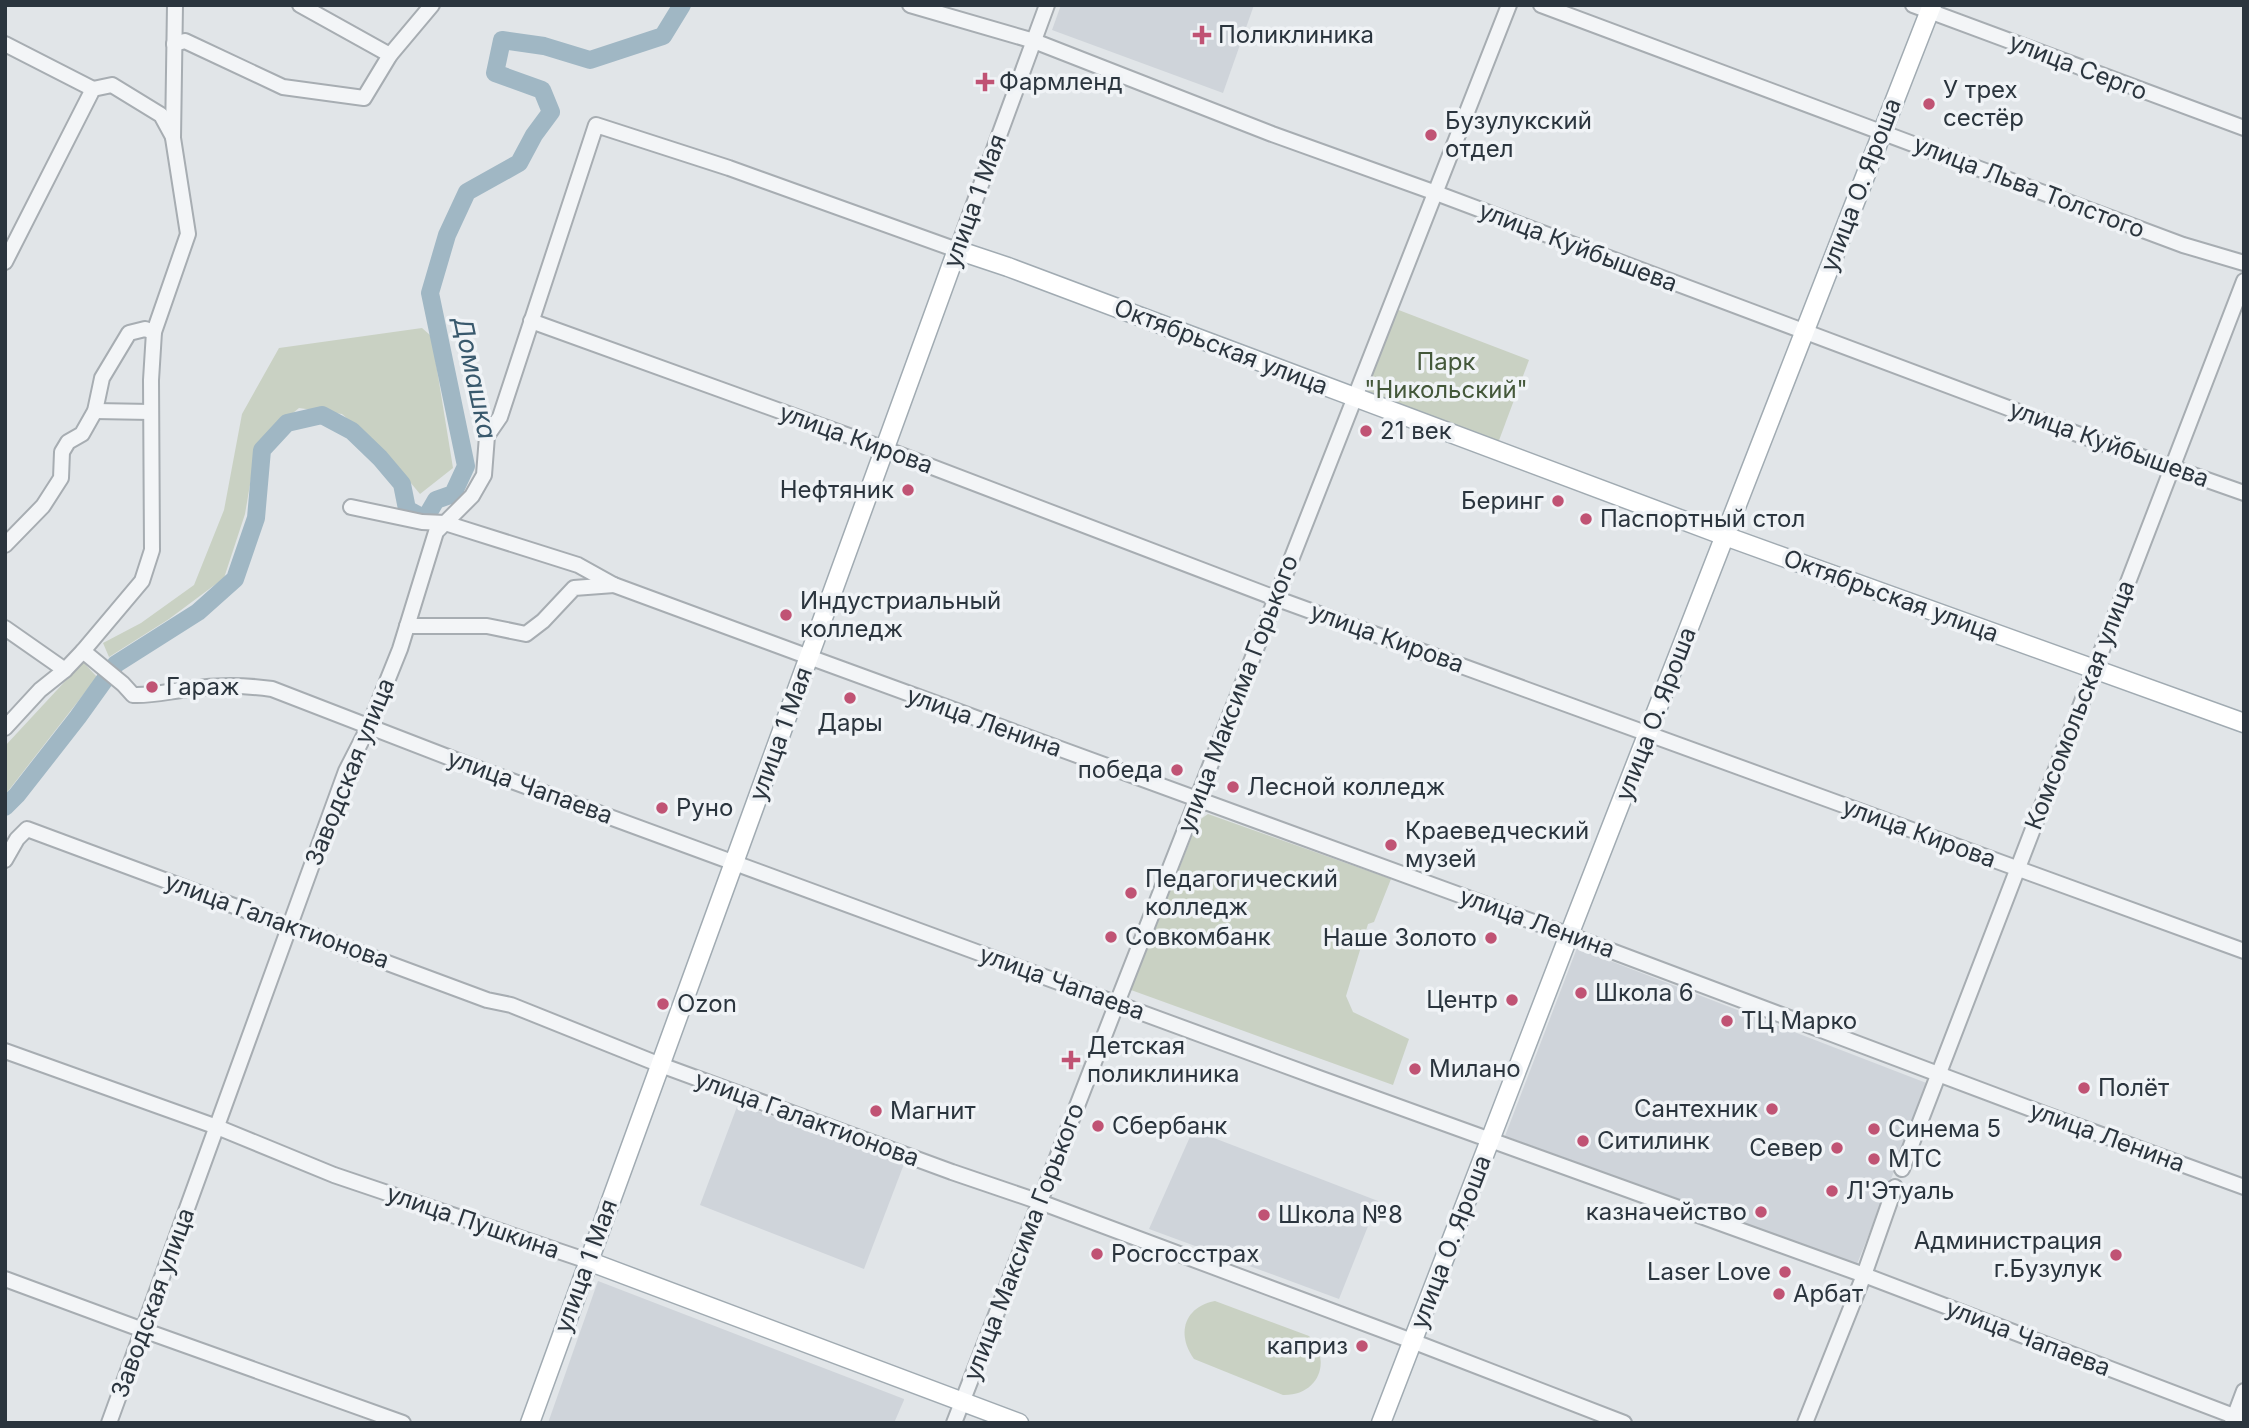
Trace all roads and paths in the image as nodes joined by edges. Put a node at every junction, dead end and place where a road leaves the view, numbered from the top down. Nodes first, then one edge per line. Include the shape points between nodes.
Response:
1 (175, 5) edge
2 (300, 5) edge
3 (432, 5) edge
4 (910, 5) edge
5 (1047, 5) edge
6 (1509, 5) edge
7 (1541, 5) edge
8 (1925, 7) edge
9 (1034, 41) junction
10 (5, 44) edge
11 (174, 44) junction
12 (390, 55) junction
13 (93, 89) junction
14 (2244, 128) edge
15 (593, 130) joint
16 (1882, 131) junction
17 (173, 138) junction
18 (1436, 193) junction
19 (957, 250) junction
20 (5, 262) edge
21 (2244, 263) edge
22 (2244, 281) edge
23 (531, 321) junction
24 (1805, 331) junction
25 (154, 332) junction
26 (1354, 397) junction
27 (95, 411) junction
28 (151, 412) junction
29 (885, 449) junction
30 (2172, 467) junction
31 (2244, 493) edge
32 (351, 507) dead end
33 (445, 523) junction
34 (1725, 536) junction
35 (5, 545) edge
36 (614, 585) junction
37 (1275, 598) junction
38 (407, 626) junction
39 (5, 628) edge
40 (83, 651) junction
41 (809, 657) junction
42 (65, 670) junction
43 (2095, 670) junction
44 (2244, 723) edge
45 (369, 726) junction
46 (5, 728) edge
47 (1648, 733) junction
48 (1197, 799) junction
49 (5, 860) edge
50 (735, 862) junction
51 (2017, 868) junction
52 (291, 926) junction
53 (1569, 935) junction
54 (2244, 951) edge
55 (1116, 1003) junction
56 (5, 1051) edge
57 (658, 1064) junction
58 (1938, 1074) junction
59 (217, 1127) junction
60 (1491, 1140) junction
61 (1902, 1169) dead end
62 (1895, 1187) dead end
63 (2244, 1187) edge
64 (1040, 1202) junction
65 (588, 1261) junction
66 (1864, 1275) junction
67 (5, 1279) edge
68 (143, 1330) junction
69 (1412, 1341) junction
70 (2244, 1391) edge
71 (962, 1402) junction
72 (2236, 1420) edge
73 (109, 1423) edge
74 (403, 1423) edge
75 (530, 1423) edge
76 (954, 1423) edge
77 (1019, 1423) edge
78 (1381, 1423) edge
79 (1624, 1423) edge
80 (1805, 1423) edge

1 - 11 street
2 - 12 street
3 - 12 street
4 - 9 street, улица Куйбышева
5 - 9 street, улица 1 Мая
6 - 18 street, улица Максима Горького
7 - 16 street, улица Льва Толстого
8 - 14 street, улица Серго
8 - 16 main road, улица О. Яроша
9 - 18 street, улица Куйбышева
9 - 19 street, улица 1 Мая
10 - 13 street
11 - 12 street via 185,41 283,87 364,98
11 - 17 street
13 - 17 street via 112,85 161,115
13 - 20 street
15 - 19 street, Октябрьская улица via 596,125 729,168
15 - 23 street, Заводская улица
16 - 21 street, улица Льва Толстого via 2183,245
16 - 24 main road, улица О. Яроша
17 - 25 street via 188,234
18 - 24 street, улица Куйбышева
18 - 26 street, улица Максима Горького
19 - 26 main road, Октябрьская улица
19 - 29 main road, улица 1 Мая
22 - 30 street, Комсомольская улица
23 - 29 street, улица Кирова
23 - 33 street, Заводская улица via 500,417 487,436 484,475 472,496
24 - 30 street, улица Куйбышева
24 - 34 main road, улица О. Яроша
25 - 27 street via 129,333 102,378
25 - 28 street
26 - 34 main road, Октябрьская улица
26 - 37 street, улица Максима Горького
27 - 28 street
27 - 35 street via 82,433 62,452 61,478 43,506
28 - 40 street via 152,550 142,582
29 - 37 street, улица Кирова
29 - 41 main road, улица 1 Мая
30 - 31 street, улица Куйбышева
30 - 43 street, Комсомольская улица
32 - 33 street, улица Ленина
33 - 36 street, улица Ленина via 578,565
33 - 38 street, Заводская улица via 436,533
34 - 43 main road, Октябрьская улица
34 - 47 main road, улица О. Яроша
36 - 38 street via 574,588 526,634 486,626
36 - 41 street, улица Ленина
37 - 47 street, улица Кирова
37 - 48 street, улица Максима Горького
38 - 45 street, Заводская улица
39 - 42 street
40 - 42 street
40 - 45 street, улица Чапаева via 133,695 239,685 272,689
41 - 48 street, улица Ленина
41 - 50 main road, улица 1 Мая
42 - 46 street
43 - 44 main road, Октябрьская улица
43 - 51 street, Комсомольская улица
45 - 50 street, улица Чапаева
45 - 52 street, Заводская улица via 346,771
47 - 51 street, улица Кирова
47 - 53 main road, улица О. Яроша
48 - 53 street, улица Ленина
48 - 55 street, улица Максима Горького
49 - 52 street, улица Галактионова via 27,829
50 - 55 street, улица Чапаева
50 - 57 main road, улица 1 Мая
51 - 54 street, улица Кирова
51 - 58 street, Комсомольская улица
52 - 57 street, улица Галактионова
52 - 59 street, Заводская улица
53 - 58 street, улица Ленина
53 - 60 main road, улица О. Яроша
55 - 60 street, улица Чапаева
55 - 64 street, улица Максима Горького
56 - 59 street, улица Пушкина
57 - 64 street, улица Галактионова
57 - 65 main road, улица 1 Мая
58 - 61 street, Комсомольская улица
58 - 63 street, улица Ленина
59 - 65 street, улица Пушкина via 334,1175
59 - 68 street, Заводская улица
60 - 66 street, улица Чапаева
60 - 69 main road, улица О. Яроша
62 - 66 street
64 - 69 street, улица Галактионова
64 - 71 street, улица Максима Горького
65 - 71 main road, улица Пушкина
65 - 75 main road, улица 1 Мая
66 - 72 street, улица Чапаева
66 - 80 street
67 - 68 street
68 - 73 street, Заводская улица
68 - 74 street
69 - 78 main road, улица О. Яроша
69 - 79 street, улица Галактионова
70 - 72 street
71 - 76 street, улица Максима Горького
71 - 77 main road, улица Пушкина

